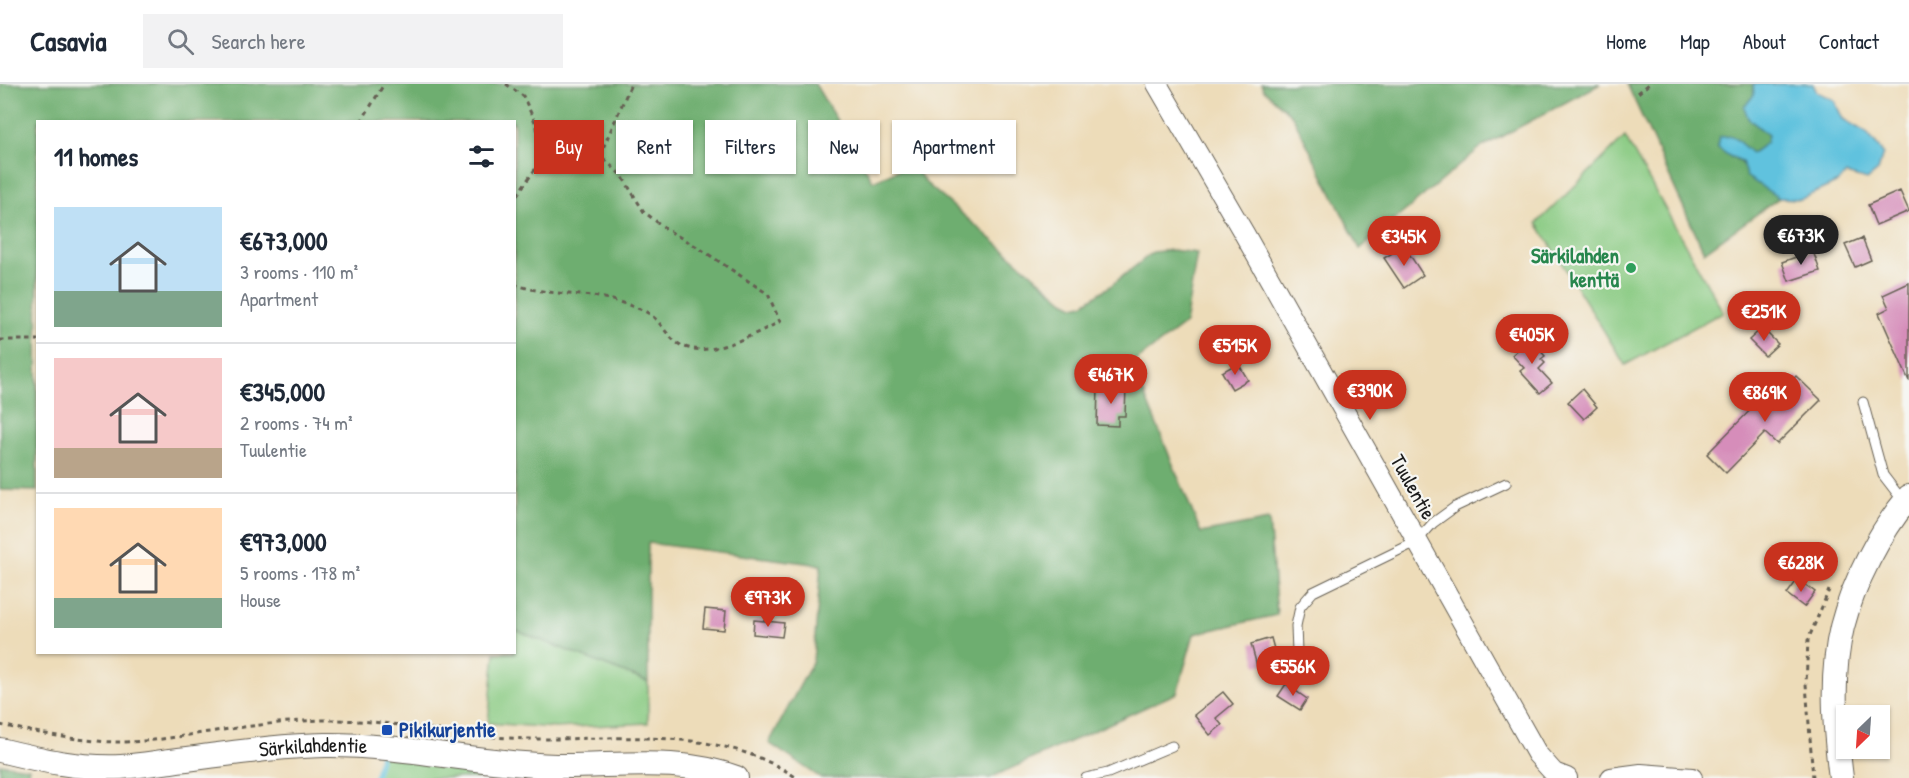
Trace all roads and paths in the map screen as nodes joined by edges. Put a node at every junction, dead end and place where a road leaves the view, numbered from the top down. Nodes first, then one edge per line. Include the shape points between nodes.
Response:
1 (384, 84) edge
2 (506, 84) edge
3 (631, 84) edge
4 (1156, 84) edge
5 (1649, 84) edge
6 (1638, 93) dead end
7 (363, 120) edge
8 (534, 120) edge
9 (604, 146) edge
10 (604, 159) edge
11 (534, 171) edge
12 (516, 196) edge
13 (516, 285) edge
14 (0, 339) edge
15 (36, 340) edge
16 (1863, 402) dead end
17 (1506, 483) dead end
18 (1906, 500) edge
19 (1416, 542) junction
20 (1828, 590) dead end
21 (1298, 676) dead end
22 (1806, 684) junction
23 (1815, 684) dead end
24 (1172, 746) dead end
25 (0, 750) edge
26 (736, 778) edge
27 (1086, 778) edge
28 (1567, 778) edge
29 (1611, 778) edge
30 (1692, 778) edge
31 (1813, 778) edge
32 (1841, 778) edge

1 - 7 path
2 - 8 path via 523,96
3 - 9 path
4 - 19 street, Tuulentie
5 - 6 path
10 - 13 path via 622,176 644,212 768,294 780,322 729,344 700,350 677,343 648,313 609,299 568,296
11 - 12 path
14 - 15 path
16 - 18 lane via 1882,475
17 - 19 lane via 1455,507
18 - 32 street via 1871,556 1843,626 1835,702
19 - 21 lane via 1313,592 1300,607 1296,626
19 - 28 street, Tuulentie via 1537,754 1554,773
20 - 22 path via 1808,640
22 - 23 path
22 - 31 path
24 - 27 lane
25 - 26 street, Särkilahdentie via 67,764 122,767 270,749 354,745 513,764 664,764
29 - 30 street via 1641,774

